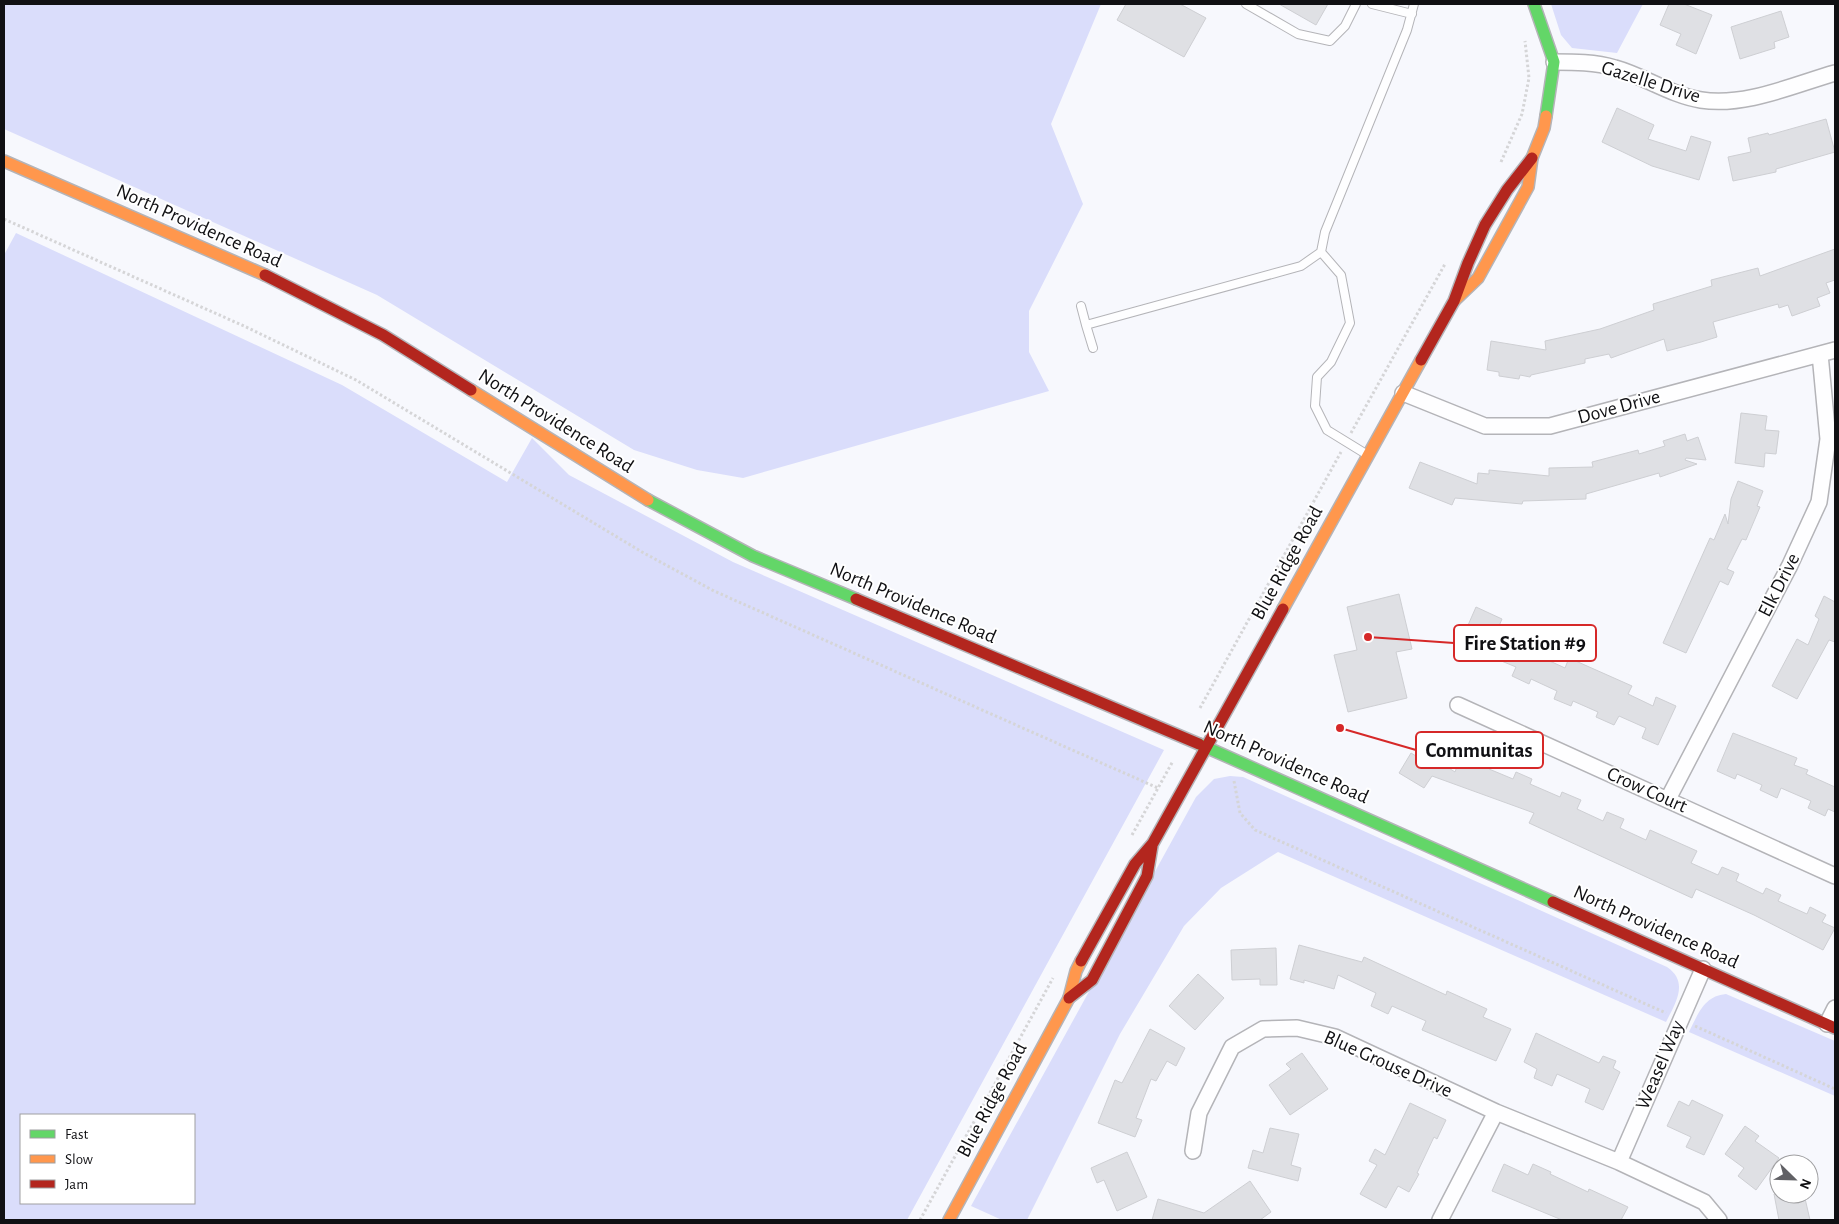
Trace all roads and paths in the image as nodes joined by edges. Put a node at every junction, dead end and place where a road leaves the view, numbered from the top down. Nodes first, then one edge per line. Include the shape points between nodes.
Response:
1 (1246, 4) edge
2 (1356, 4) edge
3 (1372, 4) edge
4 (1414, 4) edge
5 (1534, 4) edge
6 (1412, 14) junction
7 (1524, 34) dead end
8 (1554, 62) junction
9 (1835, 73) edge
10 (1532, 158) junction
11 (4, 161) edge
12 (1500, 165) dead end
13 (4, 219) edge
14 (1322, 252) junction
15 (1447, 260) dead end
16 (1454, 301) junction
17 (1080, 306) dead end
18 (1086, 325) junction
19 (1093, 348) dead end
20 (1835, 350) edge
21 (1820, 354) junction
22 (1404, 393) junction
23 (1347, 442) junction
24 (1368, 455) junction
25 (1458, 705) dead end
26 (1200, 708) dead end
27 (1206, 747) junction
28 (1233, 778) dead end
29 (1158, 788) dead end
30 (1668, 799) junction
31 (1153, 842) junction
32 (1835, 876) edge
33 (1703, 969) junction
34 (1050, 983) dead end
35 (1069, 998) junction
36 (1835, 1008) edge
37 (1669, 1014) dead end
38 (1831, 1026) edge
39 (1697, 1027) dead end
40 (1835, 1089) edge
41 (1496, 1112) junction
42 (1192, 1151) dead end
43 (1618, 1162) junction
44 (920, 1220) edge
45 (949, 1220) edge
46 (1440, 1220) edge
47 (1718, 1220) edge

1 - 2 lane via 1298,34 1330,41 1345,26
3 - 6 lane
4 - 6 lane
5 - 8 street, Blue Ridge Road
6 - 14 lane via 1325,232
7 - 12 path via 1529,78 1522,114
8 - 9 street, Gazelle Drive via 1615,68 1676,93 1700,100 1723,101 1743,99
8 - 10 street, Blue Ridge Road via 1544,128
10 - 16 street, Blue Ridge Road via 1512,180 1465,267
10 - 16 street, Blue Ridge Road via 1528,187 1478,278
11 - 27 street, North Providence Road via 268,276 383,335 632,491 753,556
13 - 29 path via 244,326 356,380 642,552 714,591
14 - 18 lane via 1301,266
14 - 23 lane via 1341,275 1350,323 1331,362 1317,377 1315,406 1326,430
15 - 23 path
16 - 22 street, Blue Ridge Road
17 - 18 lane
18 - 19 lane
20 - 21 street, Dove Drive
21 - 22 street, Dove Drive via 1550,426 1485,426
21 - 30 street, Elk Drive via 1828,439 1819,502 1790,565
22 - 24 street, Blue Ridge Road
23 - 24 lane
23 - 26 path
24 - 27 street, Blue Ridge Road
25 - 30 street, Crow Court
27 - 31 street, Blue Ridge Road
27 - 33 street, North Providence Road
28 - 37 path via 1240,813 1255,830
30 - 32 street, Crow Court
31 - 35 street, Blue Ridge Road via 1135,864 1076,971
31 - 35 street, Blue Ridge Road via 1147,876 1092,980
33 - 38 street, North Providence Road
33 - 43 street, Weasel Way
34 - 44 path
35 - 45 street, Blue Ridge Road
36 - 38 street
39 - 40 path
41 - 42 street, Blue Grouse Drive via 1335,1036 1297,1028 1263,1029 1232,1047 1199,1113
41 - 43 street, Blue Grouse Drive
41 - 46 street
43 - 47 street, Blue Grouse Drive via 1704,1202

